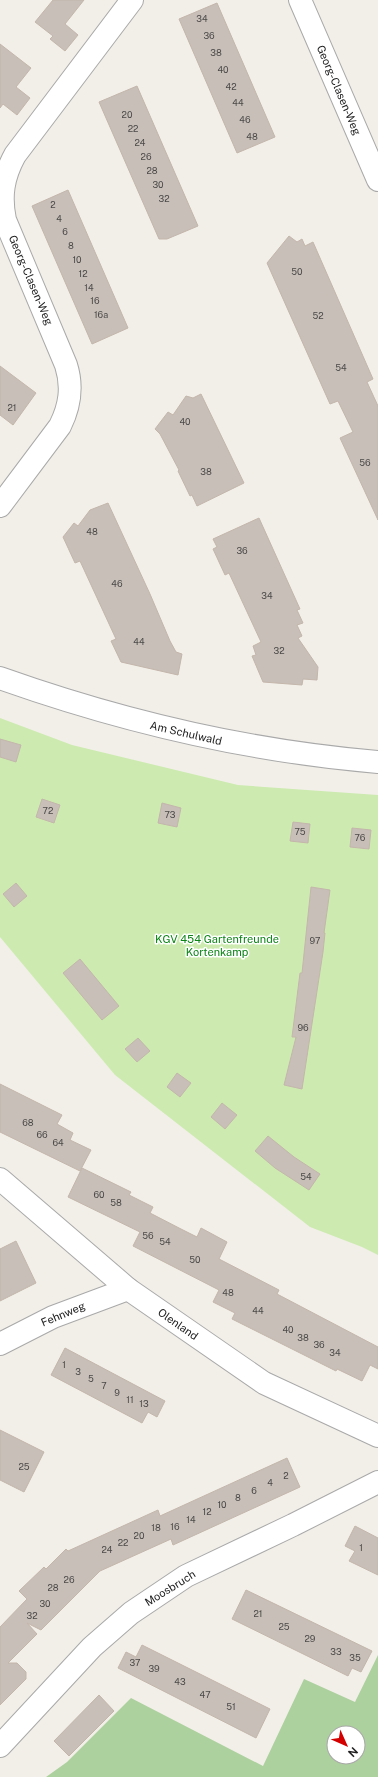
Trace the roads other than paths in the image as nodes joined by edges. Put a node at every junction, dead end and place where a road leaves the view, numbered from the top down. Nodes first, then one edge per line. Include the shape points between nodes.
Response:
1 (132, 0) edge
2 (300, 0) edge
3 (378, 180) edge
4 (0, 506) edge
5 (0, 678) edge
6 (378, 762) edge
7 (0, 1179) edge
8 (128, 1289) junction
9 (0, 1344) edge
10 (378, 1436) edge
11 (378, 1482) edge
12 (0, 1753) edge

1 - 4 street, Georg-Clasen-Weg via 15,155 4,179 2,201 5,220 66,365 71,388 66,414 60,426
2 - 3 street, Georg-Clasen-Weg
5 - 6 street, Am Schulwald via 137,721 195,736 302,754
7 - 8 street, Olenland
8 - 9 street, Fehnweg via 53,1317
8 - 10 street, Olenland via 264,1383
11 - 12 street, Moosbruch via 186,1576 131,1613 92,1647

